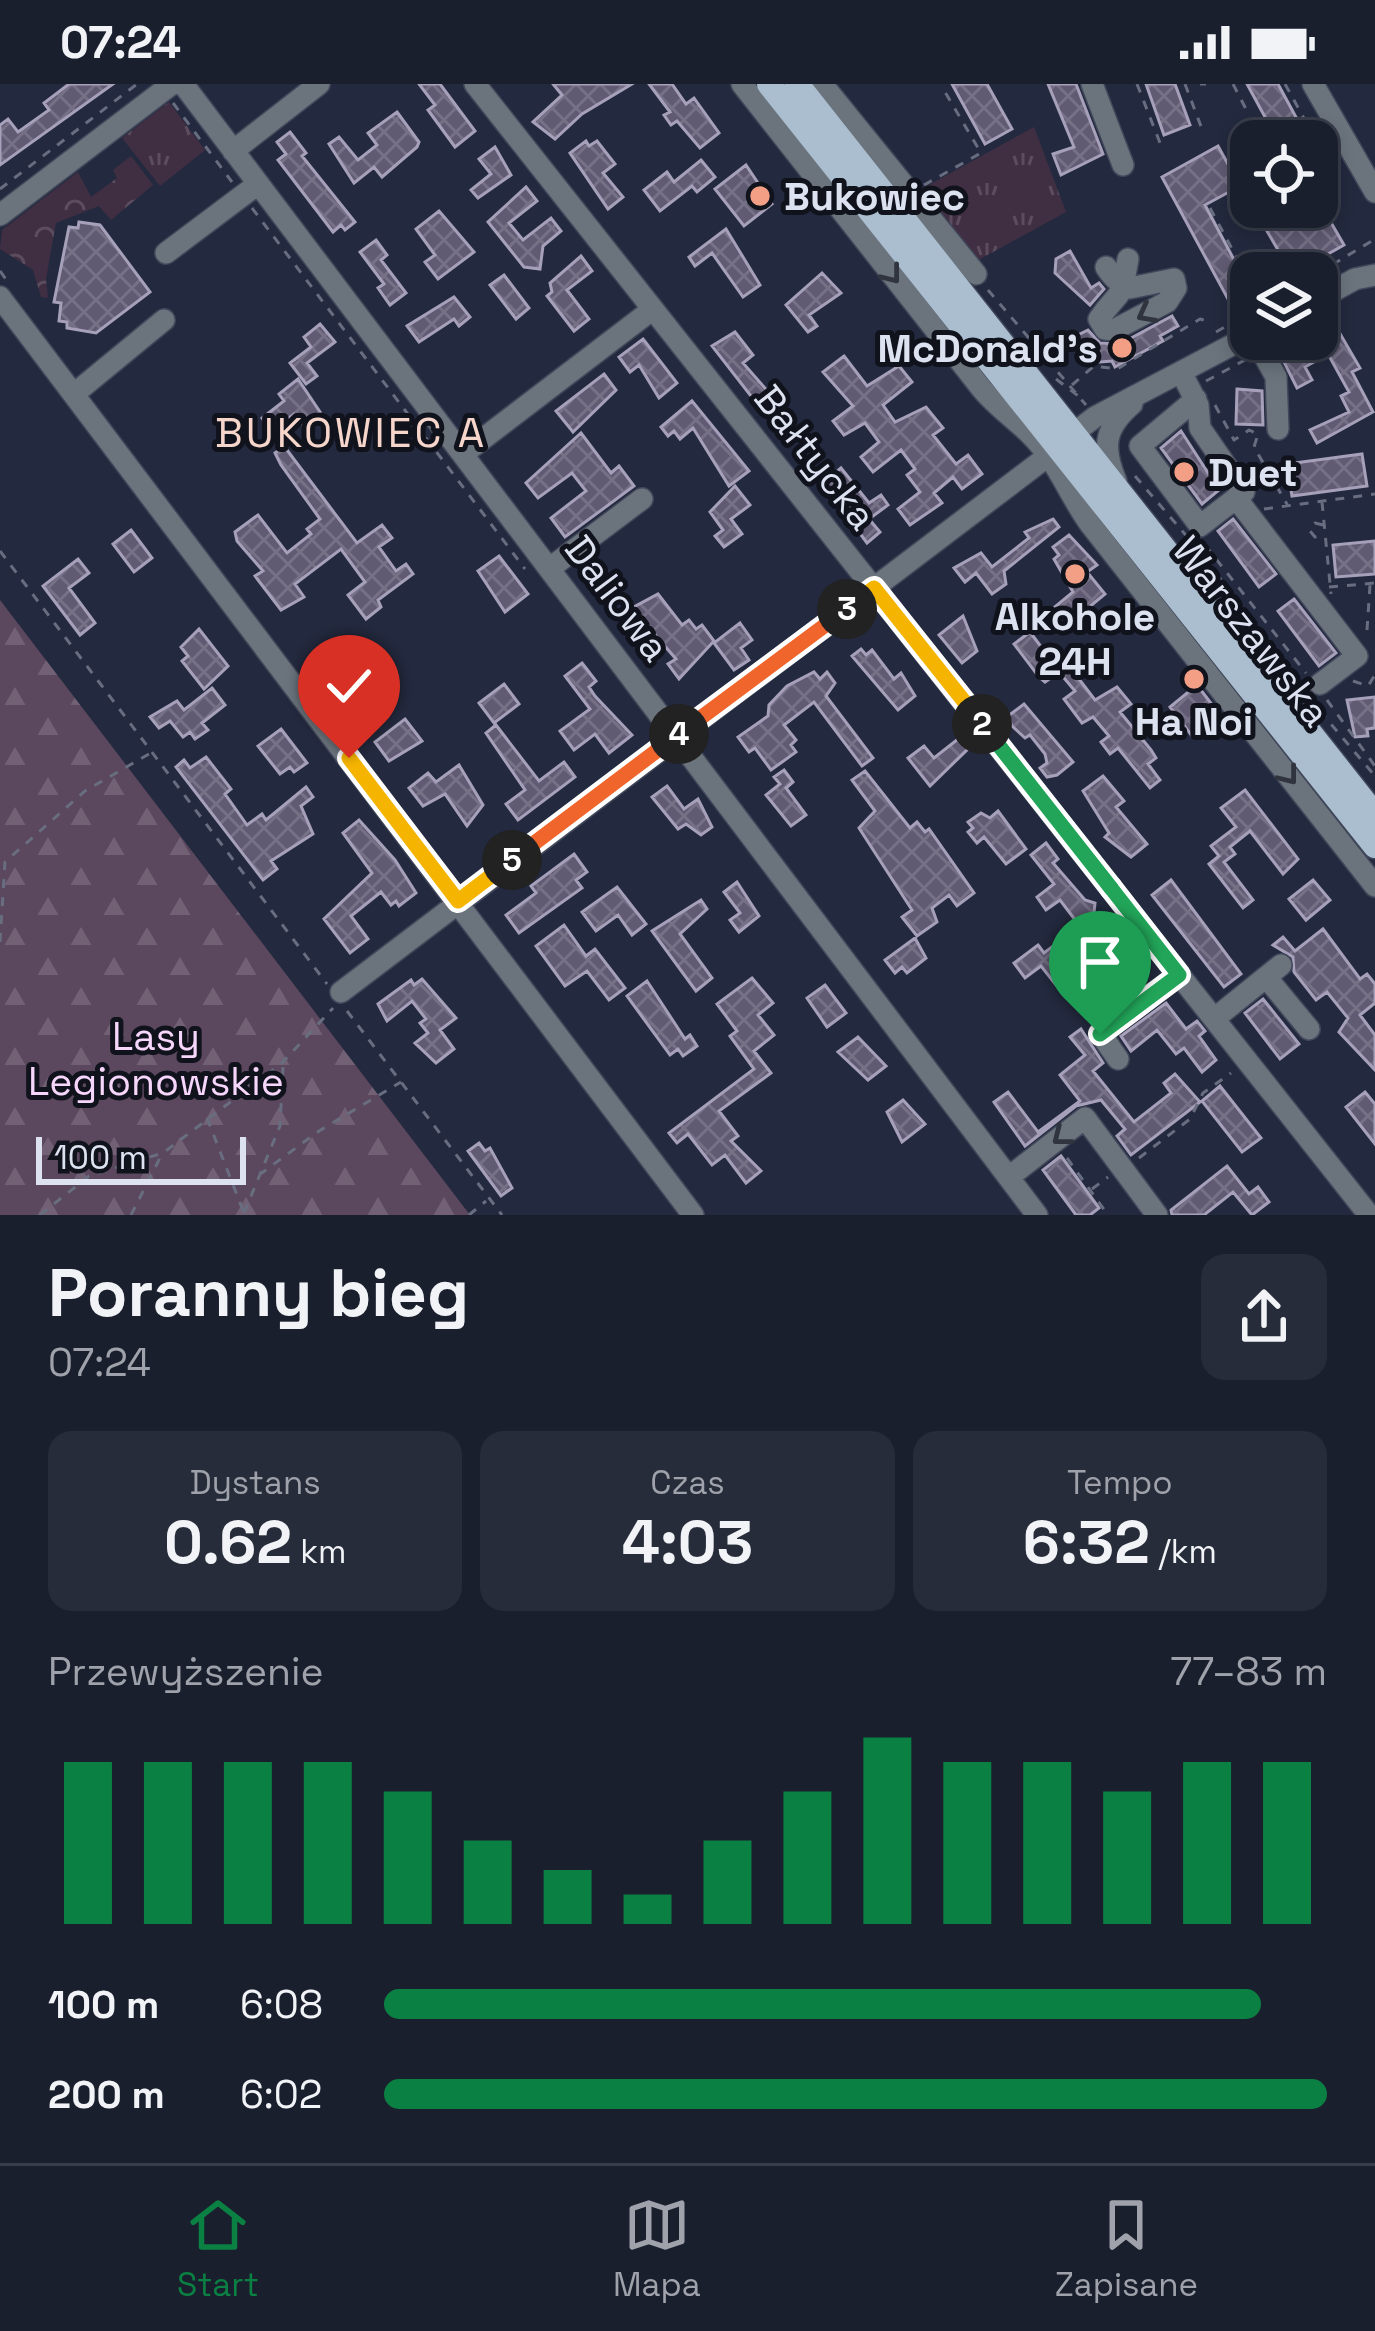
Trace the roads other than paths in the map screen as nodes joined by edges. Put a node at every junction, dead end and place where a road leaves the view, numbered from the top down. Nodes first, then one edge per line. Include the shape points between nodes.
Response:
1 (183, 84) edge
2 (319, 84) edge
3 (475, 84) edge
4 (742, 84) edge
5 (769, 84) edge
6 (797, 84) edge
7 (822, 84) edge
8 (1092, 84) edge
9 (1313, 84) edge
10 (168, 94) edge
11 (233, 151) junction
12 (1123, 165) dead end
13 (251, 190) junction
14 (1375, 193) edge
15 (1375, 203) edge
16 (0, 215) edge
17 (166, 253) dead end
18 (1128, 259) dead end
19 (1375, 262) edge
20 (1106, 267) dead end
21 (976, 274) road end
22 (1365, 277) edge
23 (1128, 287) junction
24 (0, 297) edge
25 (653, 310) junction
26 (164, 320) dead end
27 (1230, 352) edge
28 (1265, 360) edge
29 (1181, 372) junction
30 (1146, 381) junction
31 (74, 394) junction
32 (1204, 395) junction
33 (1279, 429) dead end
34 (1074, 433) junction
35 (463, 454) junction
36 (1060, 459) junction
37 (1120, 491) junction
38 (1236, 498) junction
39 (643, 499) dead end
40 (1090, 524) junction
41 (542, 574) junction
42 (874, 588) junction
43 (1180, 598) junction
44 (1311, 683) road end
45 (677, 736) junction
46 (1361, 802) edge
47 (1375, 846) edge
48 (1375, 871) edge
49 (1375, 886) edge
50 (458, 901) junction
51 (1179, 975) junction
52 (339, 995) road end
53 (1214, 1019) junction
54 (1309, 1028) dead end
55 (1118, 1059) dead end
56 (1009, 1177) junction
57 (693, 1215) edge
58 (1037, 1215) edge
59 (1157, 1215) edge
60 (1369, 1215) edge

1 - 11 street, Daliowa
2 - 11 street
3 - 25 street, Bałtycka
4 -> 36 street via 982,389
5 - 36 main road, Warszawska
6 - 34 main road, Warszawska
7 - 21 street
8 - 12 street
9 - 14 street
10 - 16 street
11 - 13 street, Daliowa
13 - 17 street
13 - 35 street, Daliowa
14 - 15 street
18 - 23 street
19 - 22 street
20 - 23 street
23 -> 23 street via 1174,280 1176,288 1167,302 1105,329 1100,316
24 - 31 street
25 - 35 street
25 - 42 street, Bałtycka
26 - 31 street
27 - 29 street
28 - 33 street via 1278,384
29 - 30 street
29 - 32 street
30 - 34 street
30 - 37 street via 1107,432
31 - 50 street
32 - 38 street via 1199,428 1244,492
32 - 38 street via 1140,446 1200,526
34 - 36 street
34 - 37 main road, Warszawska
35 - 41 street, Daliowa
36 - 40 street
36 - 42 street
36 - 43 main road, Warszawska
37 - 46 main road, Warszawska
38 - 44 street via 1357,656
39 - 41 street
40 - 43 street
40 -> 49 street
41 - 45 street, Daliowa
42 - 45 street
42 - 51 street, Bałtycka
43 - 46 main road, Warszawska
45 - 50 street
45 - 56 street, Daliowa
46 - 47 main road, Warszawska
46 - 48 street
50 - 52 street
50 - 57 street
51 - 53 street, Bałtycka
51 - 55 street via 1100,1034
53 - 54 street via 1274,971
53 - 60 street, Bałtycka
56 - 58 street, Daliowa
59 -> 56 street via 1085,1118

